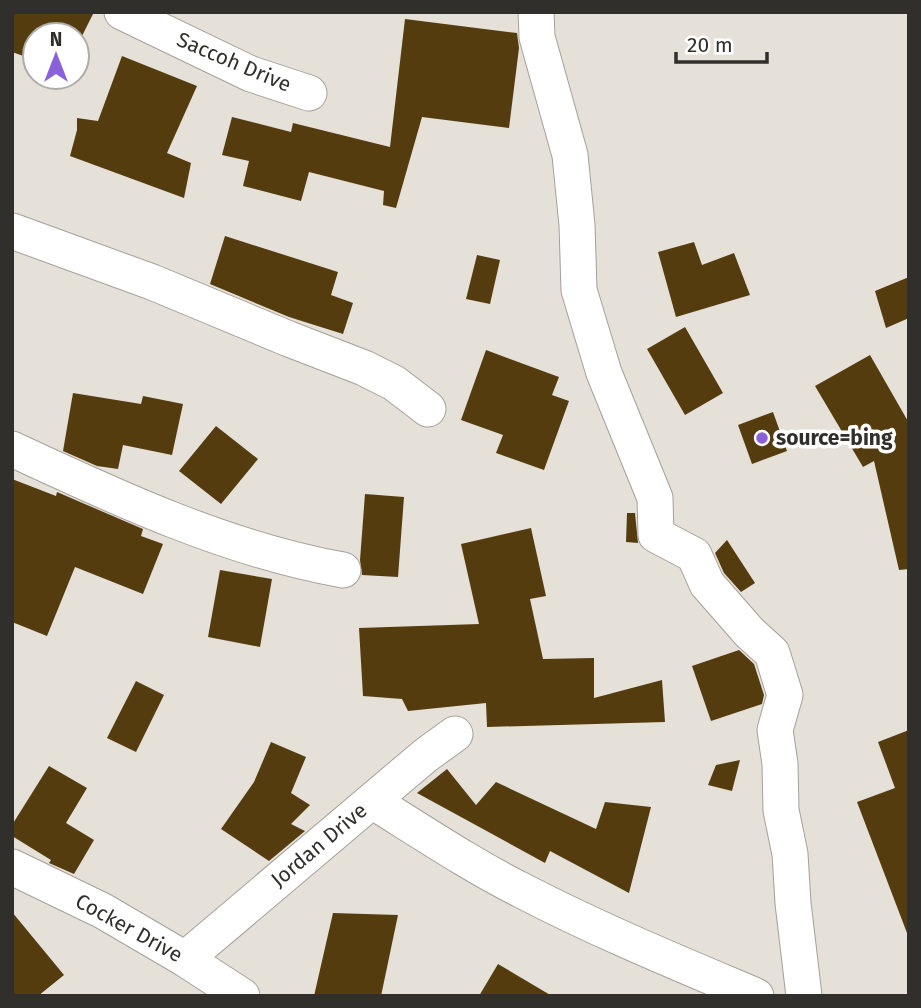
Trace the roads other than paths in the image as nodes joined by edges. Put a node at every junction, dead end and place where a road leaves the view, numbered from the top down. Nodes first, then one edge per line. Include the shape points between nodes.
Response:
1 (122, 12) edge
2 (536, 12) edge
3 (309, 93) dead end
4 (12, 231) edge
5 (428, 409) dead end
6 (12, 449) edge
7 (343, 570) dead end
8 (455, 734) dead end
9 (372, 801) junction
10 (12, 867) edge
11 (185, 959) junction
12 (242, 996) edge
13 (756, 996) edge
14 (804, 996) edge

1 - 3 street, Saccoh Drive via 251,74
2 - 14 street via 537,37 570,155 579,290 604,373 655,498 656,535 694,555 707,584 772,653 785,695 775,730
4 - 5 street via 363,368 394,383
6 - 7 street via 232,542
8 - 9 street, Jordan Drive
9 - 11 street, Jordan Drive
9 - 13 street via 522,891
10 - 11 street, Cocker Drive via 103,911
11 - 12 street, Cocker Drive

